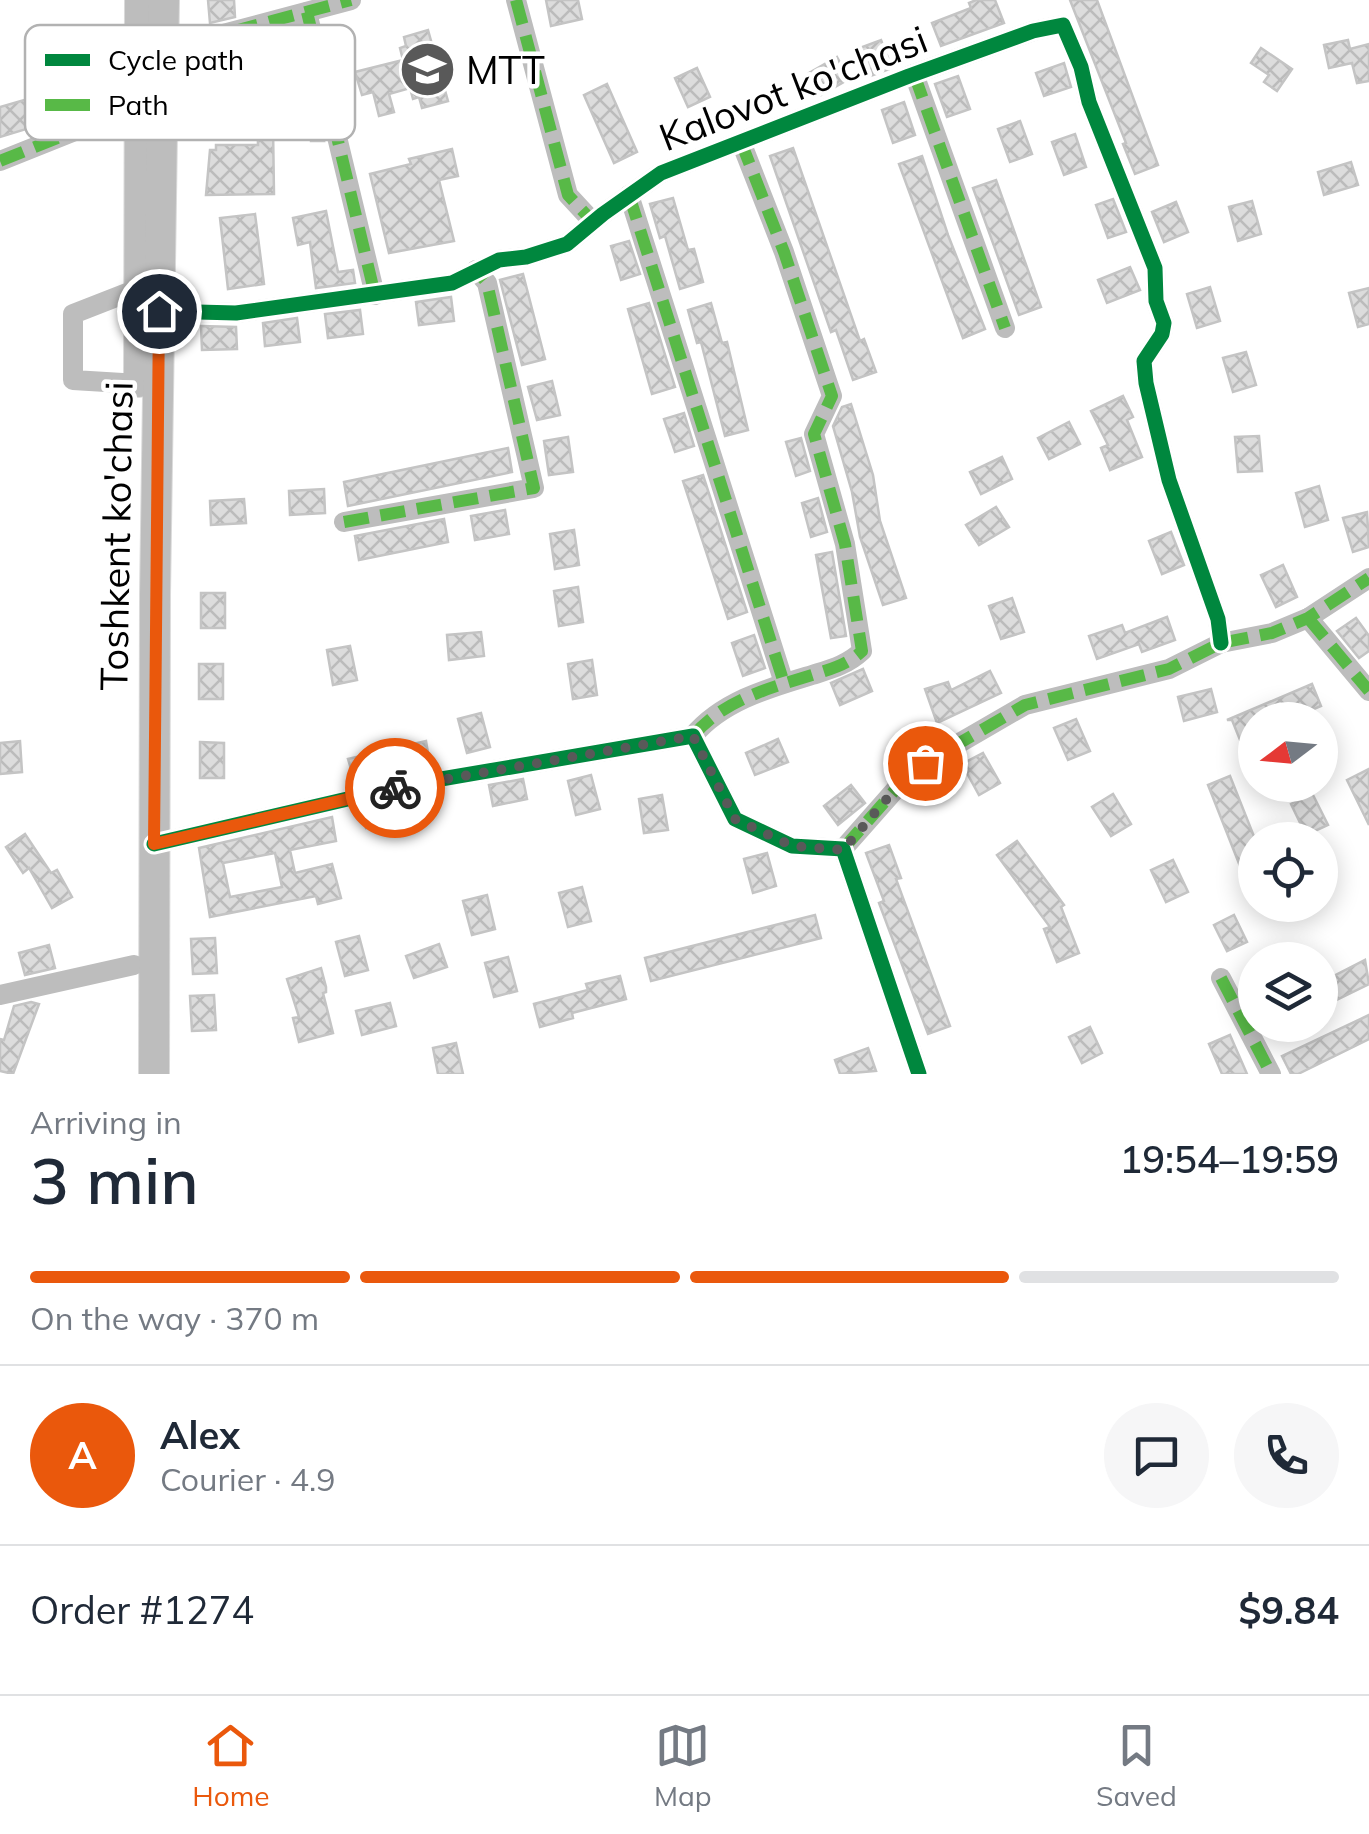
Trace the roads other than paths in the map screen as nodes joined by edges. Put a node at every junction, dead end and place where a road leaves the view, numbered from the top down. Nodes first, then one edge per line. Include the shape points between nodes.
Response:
1 (164, 0) edge
2 (351, 0) edge
3 (516, 0) edge
4 (306, 12) junction
5 (164, 25) edge
6 (257, 25) edge
7 (309, 25) edge
8 (914, 74) junction
9 (52, 140) edge
10 (139, 140) edge
11 (162, 140) edge
12 (337, 140) edge
13 (741, 142) junction
14 (0, 161) edge
15 (629, 195) junction
16 (593, 222) junction
17 (476, 270) junction
18 (137, 288) junction
19 (375, 294) junction
20 (159, 311) junction
21 (1006, 328) dead end
22 (139, 384) junction
23 (344, 522) dead end
24 (1369, 578) edge
25 (1308, 618) junction
26 (1221, 643) junction
27 (784, 683) junction
28 (1369, 692) edge
29 (693, 736) junction
30 (154, 844) junction
31 (843, 850) junction
32 (134, 965) junction
33 (1222, 978) dead end
34 (0, 995) edge
35 (915, 1073) edge
36 (134, 1074) edge
37 (154, 1074) edge
38 (1271, 1074) edge

1 - 5 highway, Toshkent ko'chasi
2 - 4 street
3 - 16 street via 568,195
4 - 6 street
4 - 7 street
8 - 13 street, Kalovot ko'chasi
8 - 21 street, Kalovot ko'chasi
8 - 26 street, Kalovot ko'chasi via 1063,25 1155,268 1164,323 1144,361 1146,383
9 - 14 street
10 - 18 highway, Toshkent ko'chasi
11 - 20 highway, Toshkent ko'chasi
12 - 19 street
13 - 15 street, Kalovot ko'chasi via 660,173
13 - 27 street, Kalovot ko'chasi via 832,396 814,434 844,544 862,652 849,663
15 - 16 street, Kalovot ko'chasi
15 - 27 street, Kalovot ko'chasi
16 - 17 street, Kalovot ko'chasi via 567,244
17 - 19 street, Kalovot ko'chasi via 452,283
17 - 23 street via 487,283 534,488
18 - 22 highway, Toshkent ko'chasi
18 - 22 street via 73,314 73,380
19 - 20 street, Kalovot ko'chasi via 236,313
20 - 30 highway, Toshkent ko'chasi
22 - 32 highway, Toshkent ko'chasi
24 - 25 street
25 - 26 street
25 - 28 street
26 - 31 street via 1169,669 1025,705 903,780
27 - 29 street, Kalovot ko'chasi via 709,717
29 - 30 street, Kalovot ko'chasi via 412,784
29 - 31 street via 735,819 792,846
30 - 37 highway, Toshkent ko'chasi
31 - 35 street
32 - 34 street
32 - 36 highway, Toshkent ko'chasi
33 - 38 street

